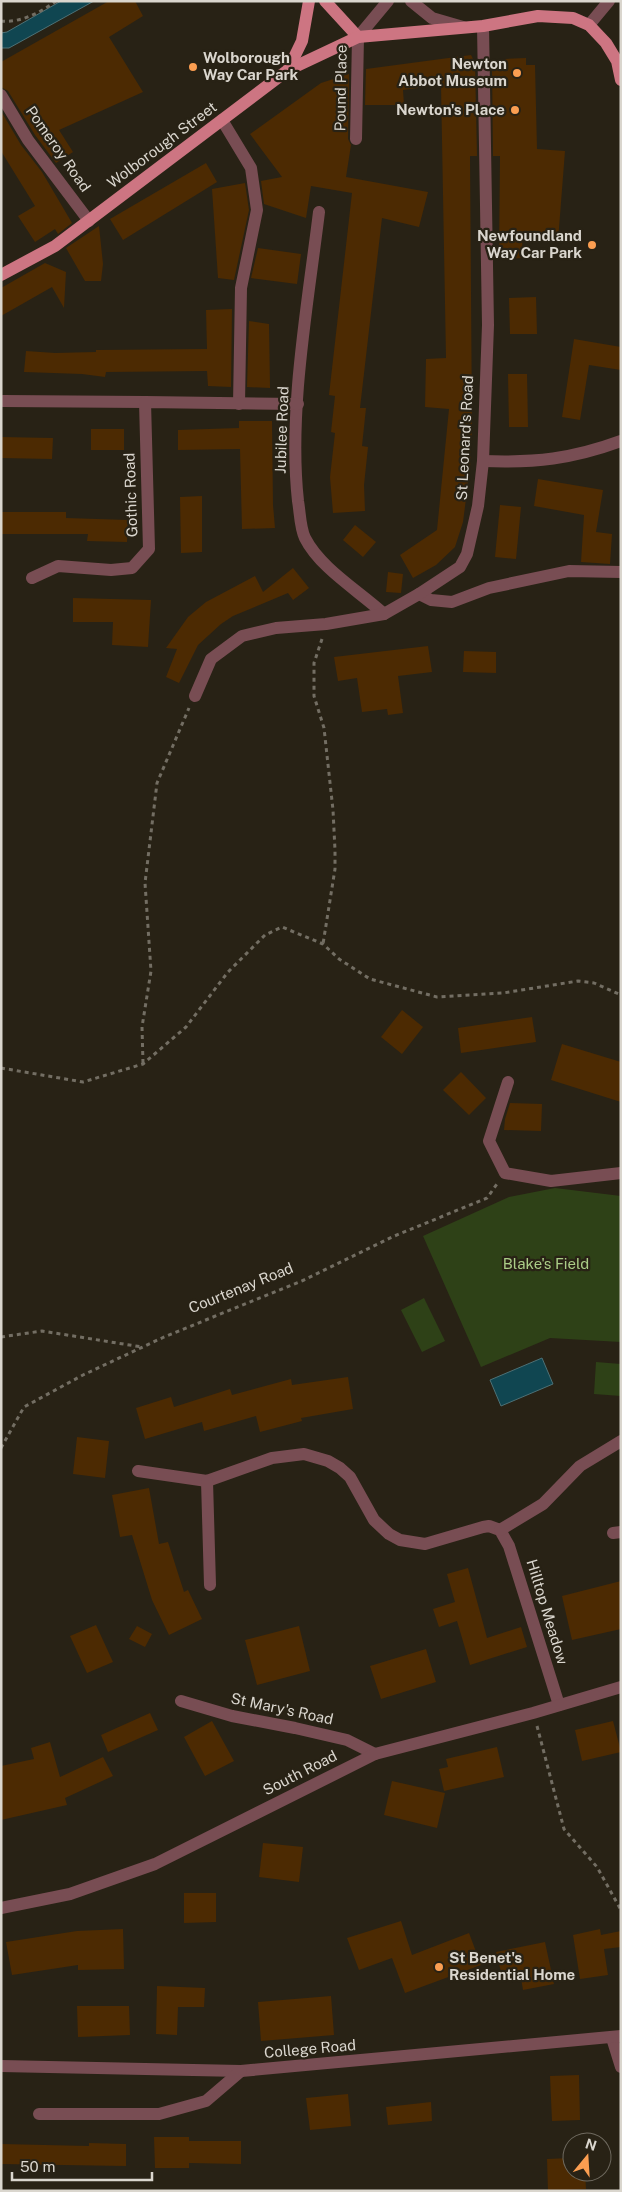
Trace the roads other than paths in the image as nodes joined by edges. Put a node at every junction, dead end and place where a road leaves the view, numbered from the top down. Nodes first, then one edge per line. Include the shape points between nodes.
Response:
1 (309, 1) edge
2 (325, 1) edge
3 (388, 1) edge
4 (411, 1) edge
5 (609, 1) edge
6 (589, 25) junction
7 (483, 26) junction
8 (465, 27) junction
9 (358, 37) junction
10 (619, 59) edge
11 (288, 70) junction
12 (621, 80) edge
13 (1, 95) edge
14 (222, 120) junction
15 (356, 139) dead end
16 (319, 212) dead end
17 (89, 221) junction
18 (1, 275) edge
19 (3, 400) dead end
20 (145, 402) junction
21 (238, 404) junction
22 (298, 404) junction
23 (621, 441) edge
24 (483, 461) junction
25 (621, 572) edge
26 (32, 578) dead end
27 (419, 594) junction
28 (384, 614) junction
29 (195, 696) road end
30 (508, 1082) dead end
31 (621, 1173) edge
32 (621, 1441) edge
33 (138, 1471) dead end
34 (207, 1481) junction
35 (500, 1530) junction
36 (210, 1585) dead end
37 (621, 1687) edge
38 (181, 1701) dead end
39 (558, 1705) junction
40 (374, 1754) junction
41 (1, 1908) edge
42 (616, 2037) edge
43 (1, 2066) edge
44 (621, 2067) edge
45 (241, 2070) junction
46 (39, 2114) dead end

1 - 11 main road via 302,40
2 - 9 main road
3 - 9 street
4 - 8 street via 432,18
5 - 6 street
6 - 7 main road, Wolborough Street via 573,18 538,16
6 - 10 main road, Wolborough Street
7 - 8 main road, Wolborough Street
7 - 24 street, St Leonard's Road via 488,325
8 - 9 main road, Wolborough Street
9 - 11 main road, Wolborough Street
9 - 15 street, Pound Place
10 - 12 main road
11 - 14 main road, Wolborough Street
13 - 17 street, Pomeroy Road via 28,140
14 - 17 main road, Wolborough Street
14 - 21 street via 251,168 257,210 241,288
16 - 22 street, Jubilee Road
17 - 18 main road, Wolborough Street via 55,246
19 - 20 street
20 - 21 street
20 - 26 street, Gothic Road via 149,549 132,568 111,570 58,566
21 - 22 street
22 - 28 street, Jubilee Road via 295,471 303,536 312,551
23 - 24 street via 595,451 548,461
24 - 27 street, St Leonard's Road via 478,506 467,554 460,567
25 - 27 street via 569,571 489,588 452,602 431,600
27 - 28 street, St Leonard's Road
28 - 29 street, St Leonard's Road via 276,628 242,636 211,658
30 - 31 street via 489,1141 505,1173 551,1181
32 - 35 street via 580,1466 543,1504
33 - 34 street
34 - 35 street via 272,1458 304,1454 340,1468 350,1477 374,1520 400,1540 425,1544 483,1527
34 - 36 street
35 - 39 street, Hilltop Meadow via 509,1546
37 - 39 street, South Road
38 - 40 street, St Mary's Road via 232,1716 347,1740
39 - 40 street, South Road
40 - 41 street, South Road via 155,1864 70,1894
42 - 44 street
42 - 45 street, College Road
43 - 45 street, College Road
45 - 46 street via 206,2101 159,2114

